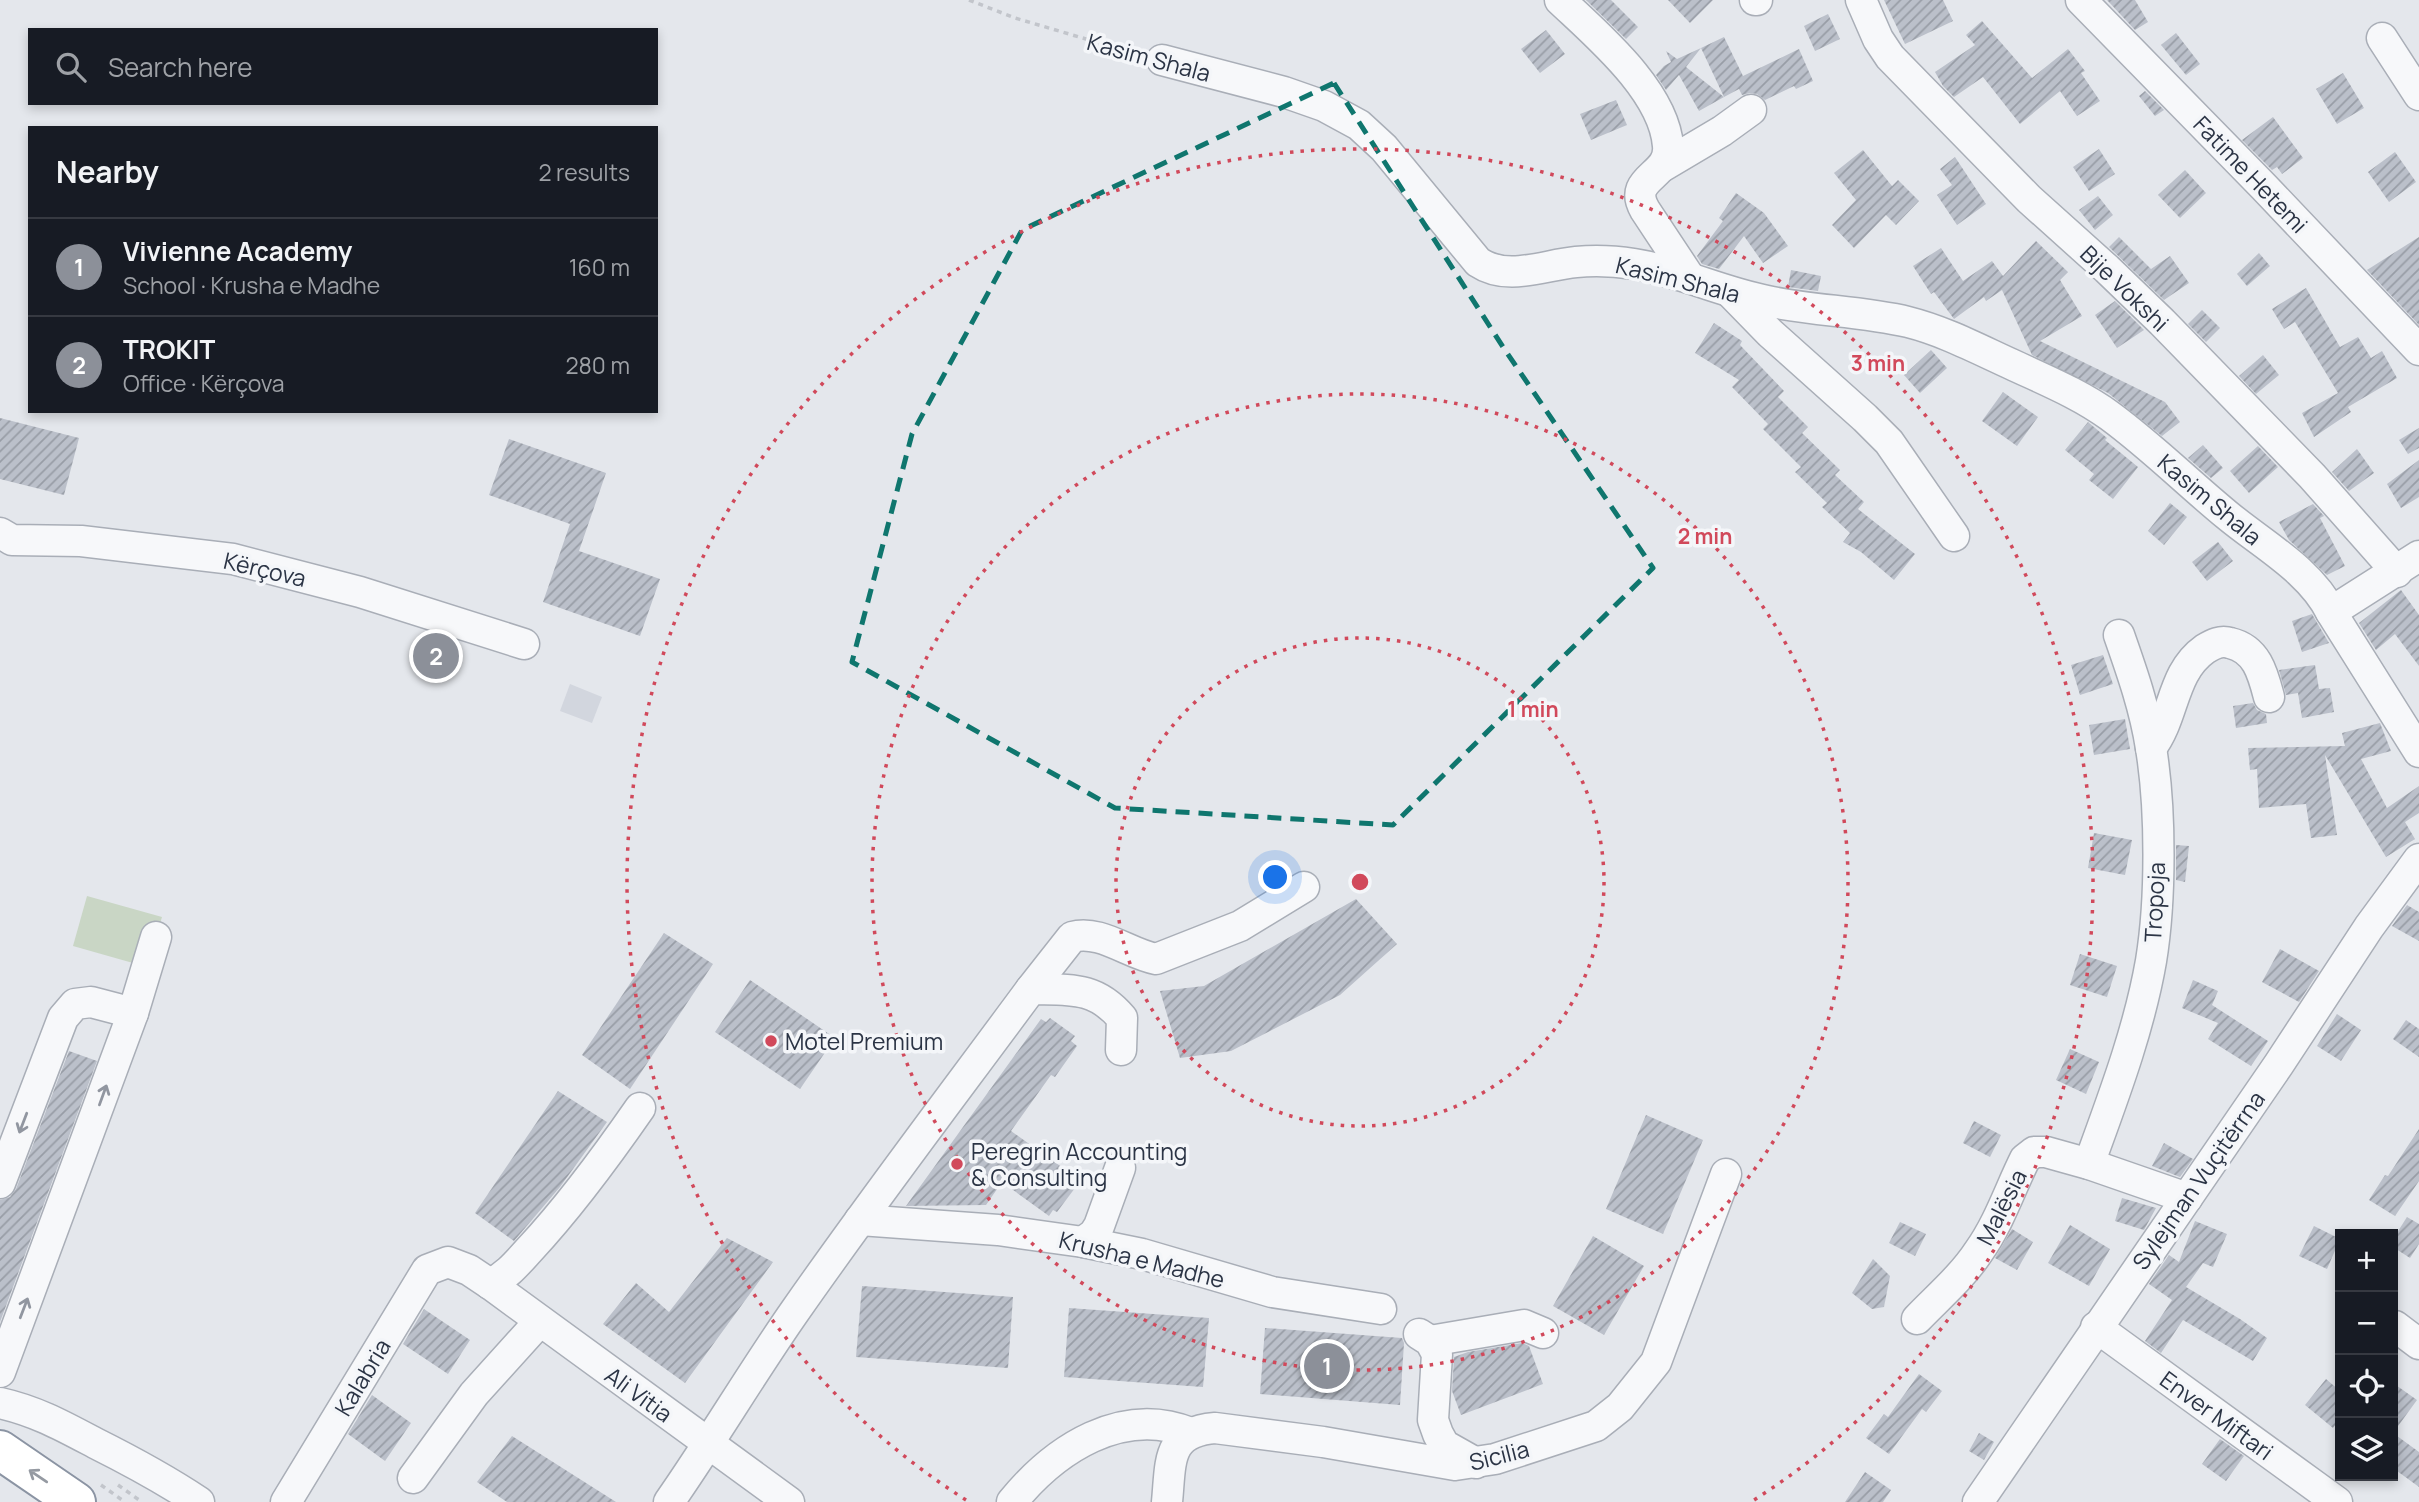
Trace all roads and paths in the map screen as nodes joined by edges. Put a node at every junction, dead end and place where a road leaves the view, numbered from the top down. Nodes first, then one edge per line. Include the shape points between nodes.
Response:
1 (969, 0) edge
2 (1560, 0) edge
3 (1861, 0) edge
4 (2081, 0) edge
5 (2382, 38) dead end
6 (1162, 60) joint
7 (2419, 95) edge
8 (1751, 110) dead end
9 (1663, 166) junction
10 (1690, 278) junction
11 (1730, 292) junction
12 (2419, 350) edge
13 (0, 533) edge
14 (1954, 536) dead end
15 (2408, 564) edge
16 (2331, 612) junction
17 (2119, 635) dead end
18 (524, 644) dead end
19 (2269, 697) dead end
20 (2151, 748) junction
21 (2419, 752) edge
22 (2419, 859) edge
23 (1304, 887) dead end
24 (156, 937) dead end
25 (1031, 989) junction
26 (133, 1013) junction
27 (1121, 1050) dead end
28 (640, 1108) dead end
29 (2088, 1164) junction
30 (1120, 1168) dead end
31 (1726, 1174) dead end
32 (0, 1183) edge
33 (2187, 1198) junction
34 (860, 1220) junction
35 (1083, 1242) junction
36 (448, 1262) joint
37 (490, 1284) junction
38 (1381, 1309) dead end
39 (1917, 1319) dead end
40 (540, 1321) junction
41 (2096, 1328) junction
42 (2398, 1328) edge
43 (1543, 1333) dead end
44 (2419, 1344) edge
45 (0, 1372) edge
46 (0, 1403) edge
47 (1191, 1433) junction
48 (709, 1445) junction
49 (0, 1450) edge
50 (1476, 1464) junction
51 (413, 1478) dead end
52 (2299, 1491) edge
53 (76, 1502) edge
54 (200, 1502) edge
55 (286, 1502) edge
56 (669, 1502) edge
57 (789, 1502) edge
58 (1012, 1502) edge
59 (1167, 1502) edge
60 (1978, 1502) edge
61 (2337, 1502) edge

1 - 6 path, Kasim Shala via 1066,34
2 - 9 street via 1620,60 1654,103 1668,146
3 - 15 street, Bije Vokshi via 1890,57 2029,199 2162,322 2312,476
4 - 12 street, Fatime Hetemi
5 - 7 street
6 - 10 street, Kasim Shala via 1284,92 1359,125 1488,268 1519,272 1607,260
8 - 9 street
9 - 10 street via 1641,187 1640,198
10 - 11 street, Kasim Shala
11 - 14 street via 1889,442
11 - 16 street, Kasim Shala via 1909,323 2071,392 2125,427 2306,578
13 - 18 street, Kërçova via 12,540 81,541 233,559 360,592
15 - 16 street
16 - 21 street, Kasim Shala
17 - 20 street, Tropoja via 2140,696
19 - 20 street via 2252,654 2240,645 2214,643 2185,670
20 - 29 street, Tropoja via 2157,854 2151,960 2123,1068
22 - 33 street, Sylejman Vuçitërrna
23 - 25 street via 1240,926 1156,959 1083,934 1072,937
24 - 26 street
25 - 27 street via 1096,995 1111,1005 1122,1018
25 - 34 street
26 -> 32 street via 91,1002 75,1004 63,1018
45 -> 26 street
28 - 37 street via 548,1230 503,1278
29 - 33 street, Malësia
29 - 39 street, Malësia via 2046,1152 2025,1159 1979,1251
30 - 35 street via 1099,1226
31 - 50 street, Sicilia via 1656,1362 1620,1407 1596,1426
33 - 41 street, Sylejman Vuçitërrna
34 - 35 street, Krusha e Madhe via 1009,1231
34 - 48 street via 759,1364
35 - 38 street, Krusha e Madhe via 1272,1292
36 - 37 street, Ali Vitia
36 - 55 street, Kalabria via 427,1270
37 - 40 street, Ali Vitia
40 - 48 street, Ali Vitia
40 - 51 street via 474,1394
41 - 52 street, Enver Miftari
41 - 60 street, Sylejman Vuçitërrna
42 - 44 street
43 - 50 street via 1524,1325 1424,1338 1437,1354 1433,1420 1438,1434 1444,1445
46 - 54 street via 58,1423
47 - 50 street, Sicilia via 1215,1428 1440,1464
47 - 58 street, Sicilia via 1174,1426 1138,1424 1090,1437 1061,1454
47 - 59 street via 1173,1450
48 - 56 street
48 - 57 street, Ali Vitia
53 -> 49 highway
52 - 61 street, Enver Miftari

